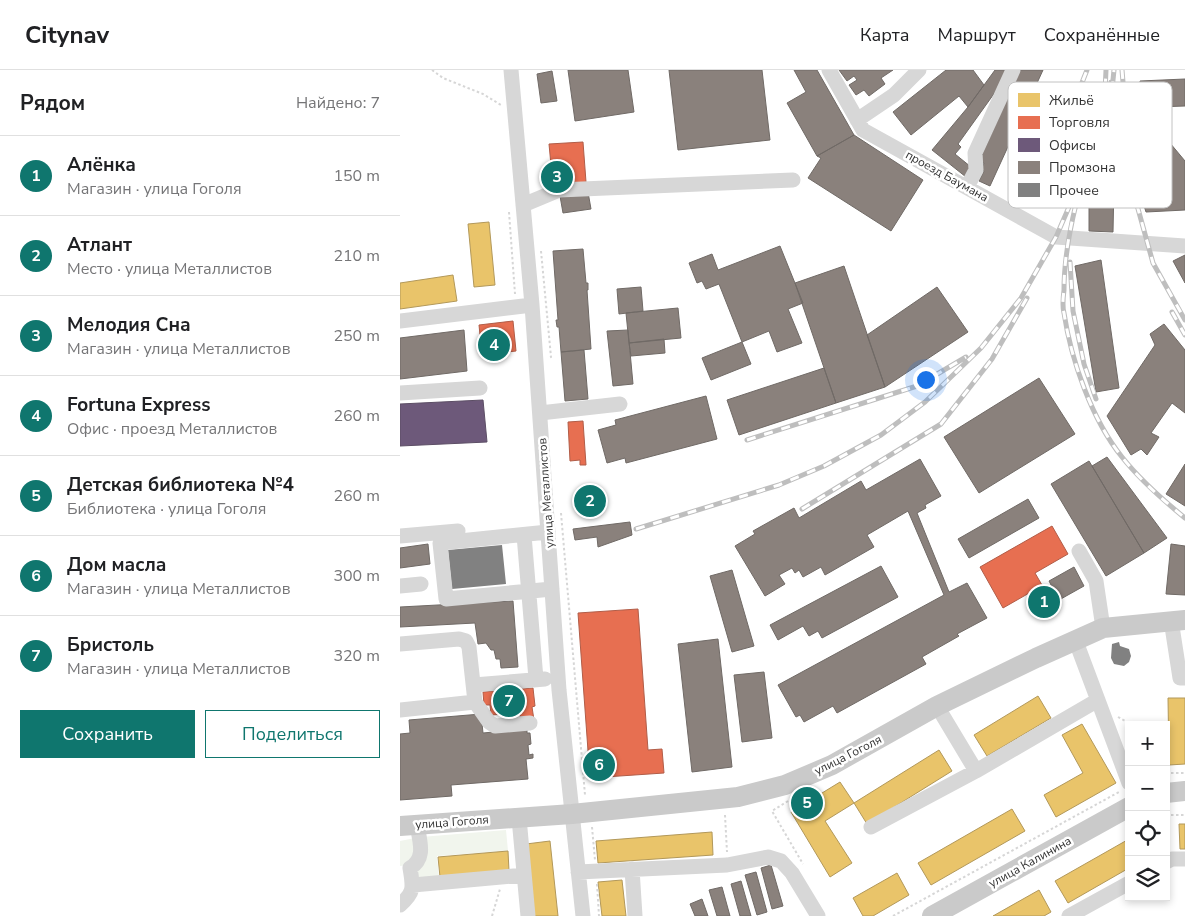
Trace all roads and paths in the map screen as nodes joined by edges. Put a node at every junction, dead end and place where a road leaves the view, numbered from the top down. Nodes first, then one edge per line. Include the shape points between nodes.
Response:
1 (432, 70) edge
2 (511, 70) edge
3 (829, 70) edge
4 (919, 70) edge
5 (1013, 70) edge
6 (503, 107) dead end
7 (857, 120) junction
8 (793, 180) dead end
9 (967, 187) junction
10 (524, 205) junction
11 (1185, 246) edge
12 (542, 254) dead end
13 (532, 305) junction
14 (400, 321) edge
15 (547, 360) dead end
16 (480, 388) dead end
17 (400, 393) edge
18 (620, 404) dead end
19 (540, 413) junction
20 (560, 510) dead end
21 (526, 530) junction
22 (548, 532) junction
23 (400, 536) edge
24 (1079, 551) dead end
25 (421, 584) dead end
26 (400, 586) edge
27 (552, 589) junction
28 (528, 591) junction
29 (1178, 620) edge
30 (1103, 628) junction
31 (1075, 639) junction
32 (400, 644) edge
33 (558, 677) junction
34 (1185, 678) edge
35 (536, 679) junction
36 (474, 685) junction
37 (1098, 700) junction
38 (475, 702) junction
39 (937, 706) junction
40 (400, 710) edge
41 (530, 724) dead end
42 (976, 771) junction
43 (1170, 773) edge
44 (1185, 773) edge
45 (1125, 791) edge
46 (1185, 791) edge
47 (1170, 793) edge
48 (1125, 795) edge
49 (1125, 795) edge
50 (725, 808) dead end
51 (772, 811) dead end
52 (582, 813) junction
53 (1170, 815) edge
54 (1185, 815) edge
55 (519, 818) junction
56 (408, 825) edge
57 (871, 827) dead end
58 (1185, 859) edge
59 (1170, 860) edge
60 (727, 865) junction
61 (805, 868) dead end
62 (405, 869) edge
63 (632, 869) junction
64 (578, 872) junction
65 (524, 875) junction
66 (503, 877) junction
67 (412, 885) junction
68 (1125, 885) edge
69 (400, 905) edge
70 (492, 916) edge
71 (528, 916) edge
72 (583, 916) edge
73 (635, 916) edge
74 (818, 916) edge
75 (893, 916) edge
76 (932, 916) edge
77 (1069, 916) edge

1 - 6 path
2 - 10 street, улица Металлистов
3 - 7 street, проезд Баумана
4 - 7 street via 894,95
5 - 9 street via 975,153 976,170
7 - 9 street, проезд Баумана via 863,130
8 - 10 street via 559,190
9 - 11 street, проезд Баумана via 1056,237
10 - 13 street, улица Металлистов
12 - 15 path via 551,357
13 - 14 street
13 - 19 street, улица Металлистов
16 - 17 street
18 - 19 street
19 - 22 street, улица Металлистов
20 - 52 path via 585,794 590,800
21 - 22 street
21 - 23 street
21 - 28 street
21 - 28 street via 440,543 446,599
22 - 27 street, улица Металлистов
24 - 30 street via 1096,580
25 - 26 street
27 - 28 street
27 - 33 street, улица Металлистов
28 - 35 street
29 - 30 main road, улица Гоголя
29 - 34 street via 1180,678
30 - 31 main road, улица Гоголя
31 - 37 street
31 - 39 main road, улица Гоголя
32 - 36 street via 463,640 469,647
33 - 35 street
33 - 52 street, улица Металлистов
35 - 36 street
36 - 38 street
37 - 42 street
37 - 45 street
38 - 40 street
38 - 41 street via 492,726
39 - 42 street
39 - 52 main road, улица Гоголя via 832,765 784,785 738,797
42 - 57 street
43 - 44 path
46 - 47 main road
48 - 75 path
49 - 76 main road, улица Калинина
50 - 60 path
51 - 61 path
52 - 55 main road, улица Гоголя
52 - 64 street, улица Металлистов
53 - 54 path
55 - 56 main road, улица Гоголя
55 - 65 street
56 - 62 street via 420,857 418,863
58 - 59 street
60 - 63 street
60 - 74 street via 768,857 781,862 792,873
62 - 67 street
63 - 64 street
63 - 73 street
64 - 72 street, улица Металлистов
65 - 66 street
65 - 71 street
66 - 67 street
66 - 70 path
67 - 69 street via 410,895
68 - 77 street

